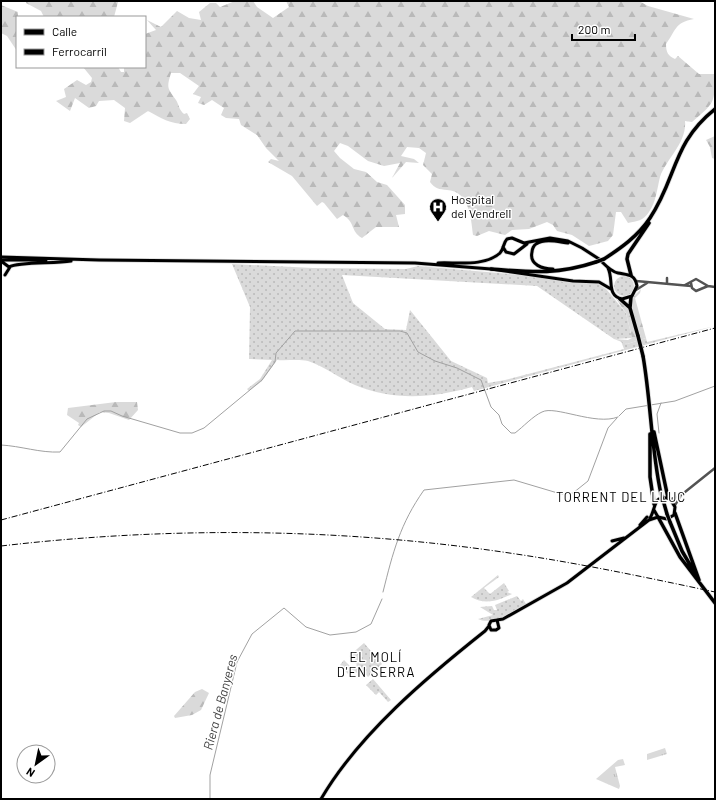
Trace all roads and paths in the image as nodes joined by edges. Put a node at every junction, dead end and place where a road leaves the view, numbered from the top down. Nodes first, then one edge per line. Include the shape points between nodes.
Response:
1 (715, 109) edge
2 (661, 198) junction
3 (519, 242) junction
4 (570, 243) junction
5 (576, 245) junction
6 (504, 247) junction
7 (520, 248) junction
8 (35, 258) junction
9 (1, 259) edge
10 (9, 260) junction
11 (78, 260) junction
12 (603, 260) junction
13 (71, 261) junction
14 (597, 261) junction
15 (432, 264) junction
16 (9, 266) junction
17 (608, 268) junction
18 (490, 269) junction
19 (569, 270) junction
20 (620, 273) junction
21 (631, 275) junction
22 (667, 278) dead end
23 (612, 280) junction
24 (636, 281) junction
25 (648, 282) junction
26 (702, 282) junction
27 (667, 283) junction
28 (691, 285) junction
29 (708, 286) junction
30 (715, 286) edge
31 (702, 288) junction
32 (611, 289) junction
33 (636, 290) junction
34 (631, 297) junction
35 (620, 299) junction
36 (630, 308) junction
37 (650, 417) junction
38 (715, 468) edge
39 (680, 496) junction
40 (670, 499) junction
41 (654, 504) junction
42 (675, 505) junction
43 (654, 510) junction
44 (675, 513) junction
45 (658, 517) junction
46 (648, 519) junction
47 (632, 534) junction
48 (612, 541) dead end
49 (700, 583) junction
50 (715, 603) edge
51 (503, 619) junction
52 (497, 620) junction
53 (499, 626) junction
54 (490, 628) junction
55 (321, 799) edge

1 - 2 highway via 701,121 686,140
2 - 12 highway via 637,234
2 - 21 highway via 628,254
3 - 5 main road via 550,238
3 - 6 main road via 515,238 510,238 505,241
3 - 7 main road
4 - 5 main road
4 - 7 main road via 558,240 539,241
4 - 19 main road via 547,241 536,244 531,255 533,262 540,267
5 - 14 main road
6 - 7 main road via 511,255 517,253
6 - 15 main road via 496,255 476,261
8 - 9 main road
8 - 10 main road
8 - 11 main road
9 - 10 main road
9 - 16 main road
10 - 13 main road
10 - 16 main road
11 - 13 main road
11 - 15 main road
12 - 14 highway, bridge
12 - 17 main road
13 - 16 main road
14 - 19 highway
15 - 18 main road
17 - 20 main road
17 - 23 main road
18 - 19 highway via 546,273
18 - 32 main road via 599,282
20 - 21 main road
20 - 23 main road
21 - 24 main road
22 - 27 street
23 - 32 main road
24 - 25 street
24 - 33 main road
25 - 27 street
25 - 33 street
26 - 28 street via 696,279
26 - 29 street
26 - 31 street
27 - 28 street
28 - 31 street via 696,291
29 - 30 street
29 - 31 street
32 - 35 main road
33 - 34 main road
34 - 35 main road
34 - 36 highway
35 - 36 highway
36 - 37 highway, bridge via 643,356
37 - 40 highway
37 - 41 highway via 649,456
37 - 49 highway, bridge via 653,454 667,514 682,551
38 - 39 street
39 - 40 street
39 - 42 street
40 - 41 main road via 662,498
40 - 42 main road
41 - 43 main road
42 - 44 main road
43 - 45 main road
43 - 46 main road
44 - 45 main road via 669,518
44 - 49 highway
45 - 46 main road
45 - 49 highway via 680,557
46 - 47 main road
47 - 48 main road
47 - 51 main road via 567,583
49 - 50 highway
51 - 52 main road
51 - 53 main road
52 - 53 main road
52 - 54 main road via 492,621
53 - 54 main road via 496,630
54 - 55 main road via 408,695 347,761

